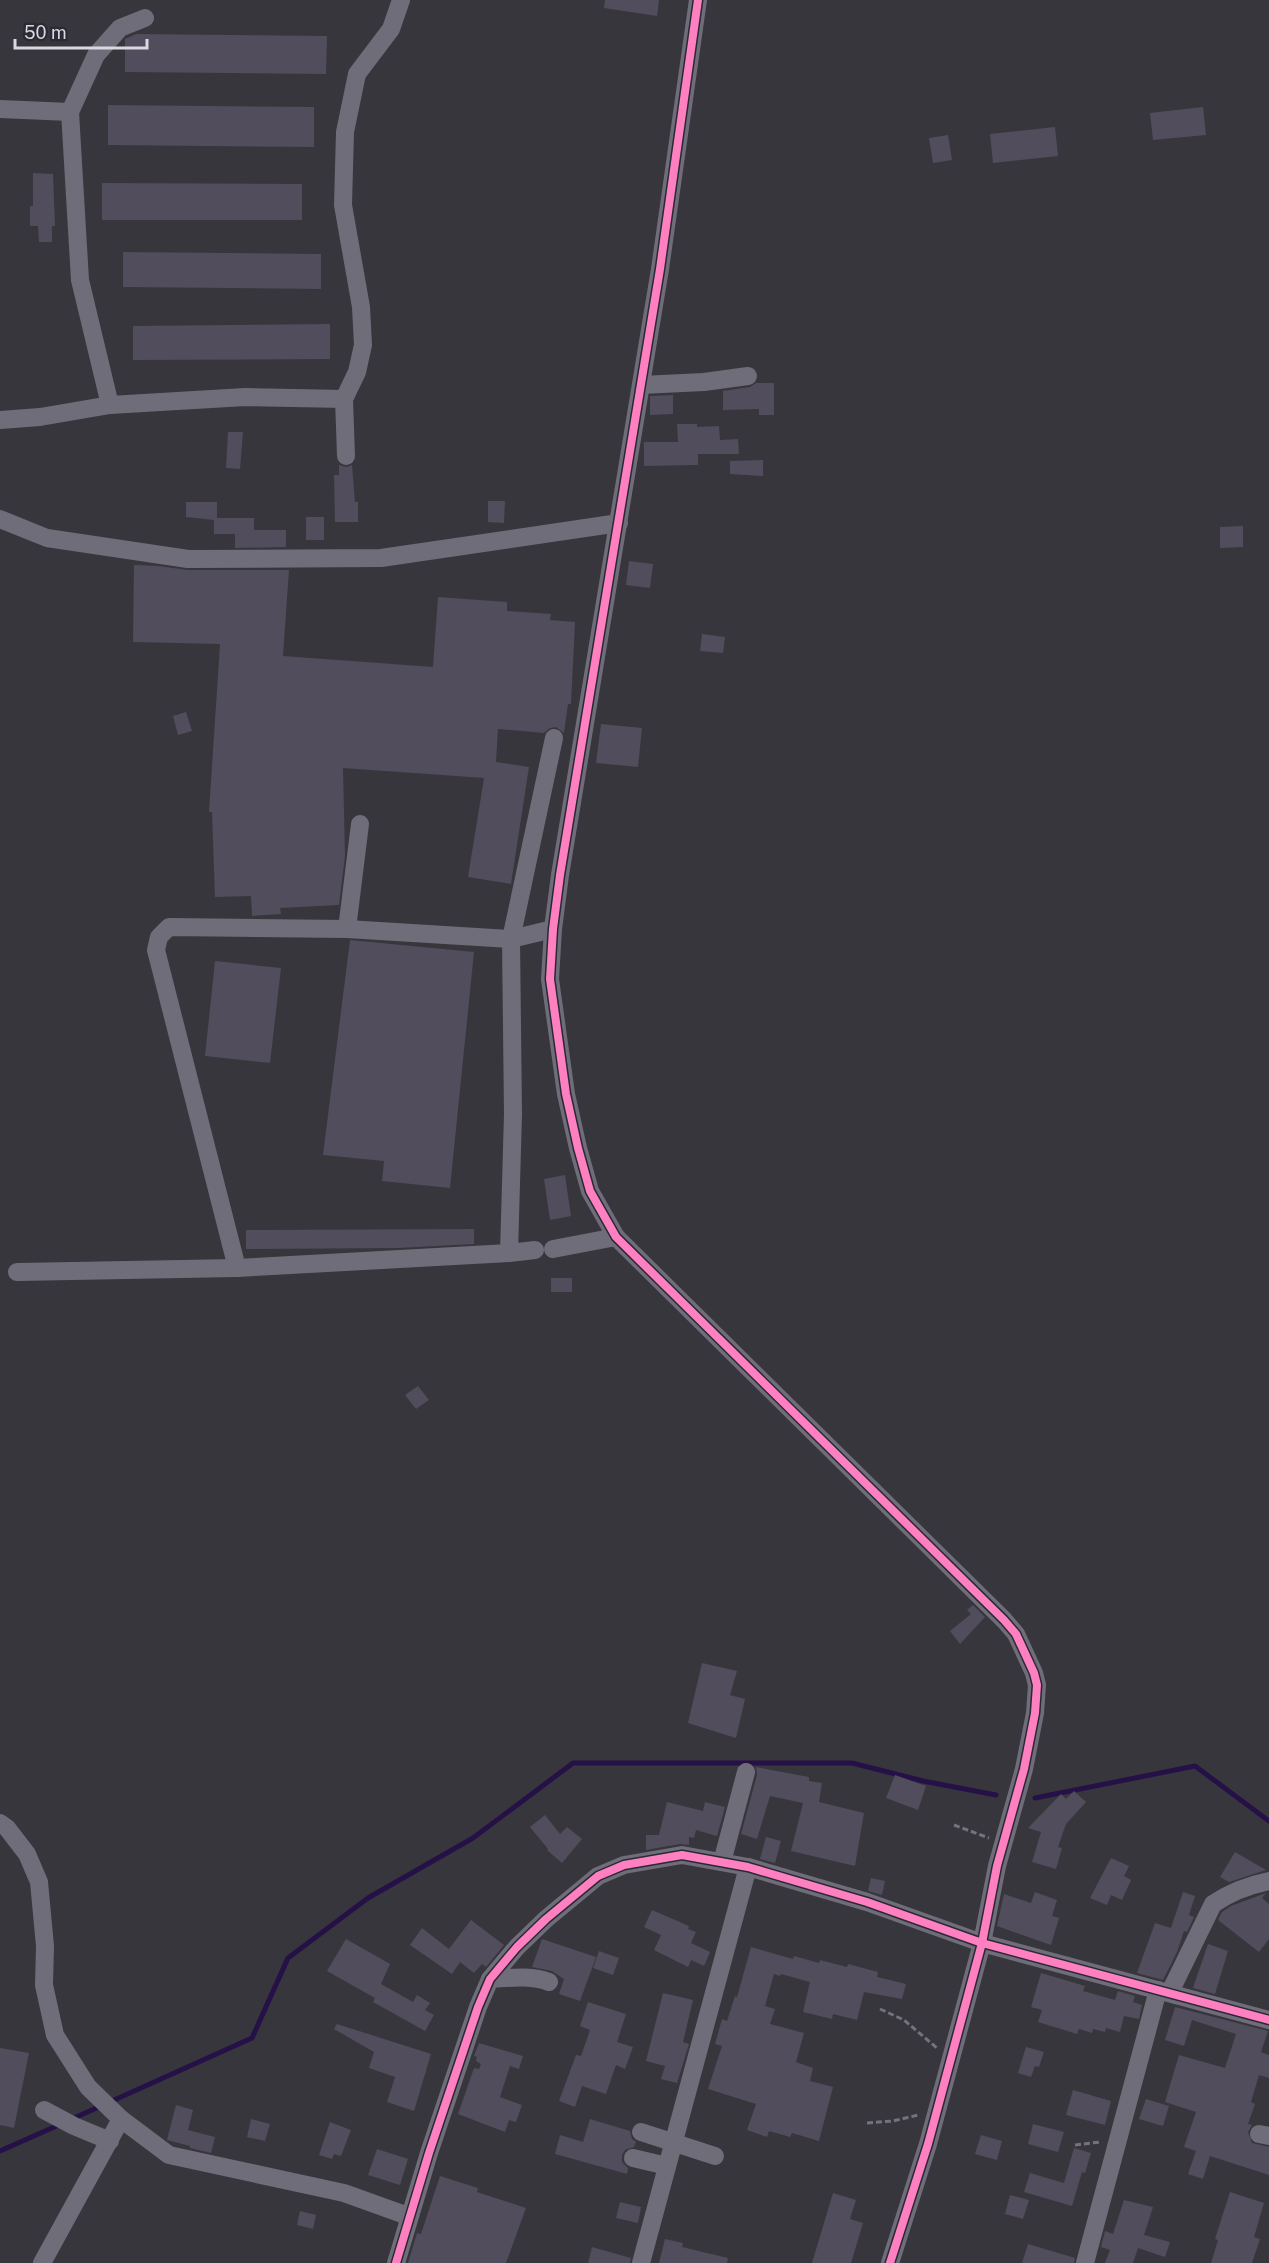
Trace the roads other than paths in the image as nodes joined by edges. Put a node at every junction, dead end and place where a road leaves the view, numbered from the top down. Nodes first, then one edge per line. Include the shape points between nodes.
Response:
1 (401, 0) edge
2 (698, 0) edge
3 (145, 18) dead end
4 (0, 109) edge
5 (70, 112) junction
6 (748, 376) dead end
7 (640, 385) junction
8 (344, 399) junction
9 (110, 405) junction
10 (0, 420) edge
11 (346, 456) dead end
12 (0, 519) edge
13 (619, 523) junction
14 (554, 738) dead end
15 (360, 824) dead end
16 (346, 929) junction
17 (553, 929) junction
18 (511, 939) junction
19 (616, 1237) junction
20 (509, 1253) junction
21 (237, 1268) junction
22 (17, 1272) dead end
23 (746, 1772) dead end
24 (0, 1823) edge
25 (722, 1862) junction
26 (748, 1867) junction
27 (1269, 1881) edge
28 (982, 1943) junction
29 (489, 1979) junction
30 (549, 1982) dead end
31 (1164, 1991) junction
32 (1269, 2020) edge
33 (44, 2110) dead end
34 (121, 2119) junction
35 (640, 2132) dead end
36 (110, 2141) junction
37 (674, 2142) junction
38 (715, 2157) dead end
39 (633, 2158) dead end
40 (667, 2166) junction
41 (408, 2216) junction
42 (42, 2263) edge
43 (396, 2263) edge
44 (640, 2263) edge
45 (890, 2263) edge
46 (1085, 2263) edge

1 - 8 street via 392,28 357,74 345,132 343,205 361,307 363,345 357,372
2 - 7 street
3 - 5 street via 120,28 96,55
4 - 5 street
5 - 9 street via 80,280
6 - 7 street
7 - 13 street
8 - 9 street via 245,397
8 - 11 street
9 - 10 street
12 - 13 street via 47,538 188,559 381,558
13 - 17 street
14 - 18 street
15 - 16 street
16 - 18 street
16 - 21 street via 169,927 159,937 156,950
17 - 18 street
17 - 19 street via 550,979 566,1094 590,1191
18 - 20 street via 513,1114
19 - 20 street
19 - 28 street via 1016,1634 1034,1672 1035,1713
20 - 21 street
21 - 22 street
23 - 25 street
24 - 34 street via 27,1854 39,1882 44,1985 55,2036 88,2087
25 - 26 street
25 - 29 street via 682,1855 624,1865 598,1876 546,1919
26 - 28 street via 867,1902
26 - 37 street via 712,2028
27 - 31 street via 1213,1904
28 - 31 street
28 - 45 street via 937,2113
29 - 30 street via 518,1977
29 - 41 street
31 - 32 street
31 - 46 street
33 - 36 street
34 - 36 street
34 - 41 street via 169,2155 344,2193
35 - 37 street
36 - 42 street
37 - 38 street
37 - 40 street
39 - 40 street
40 - 44 street
41 - 43 street

